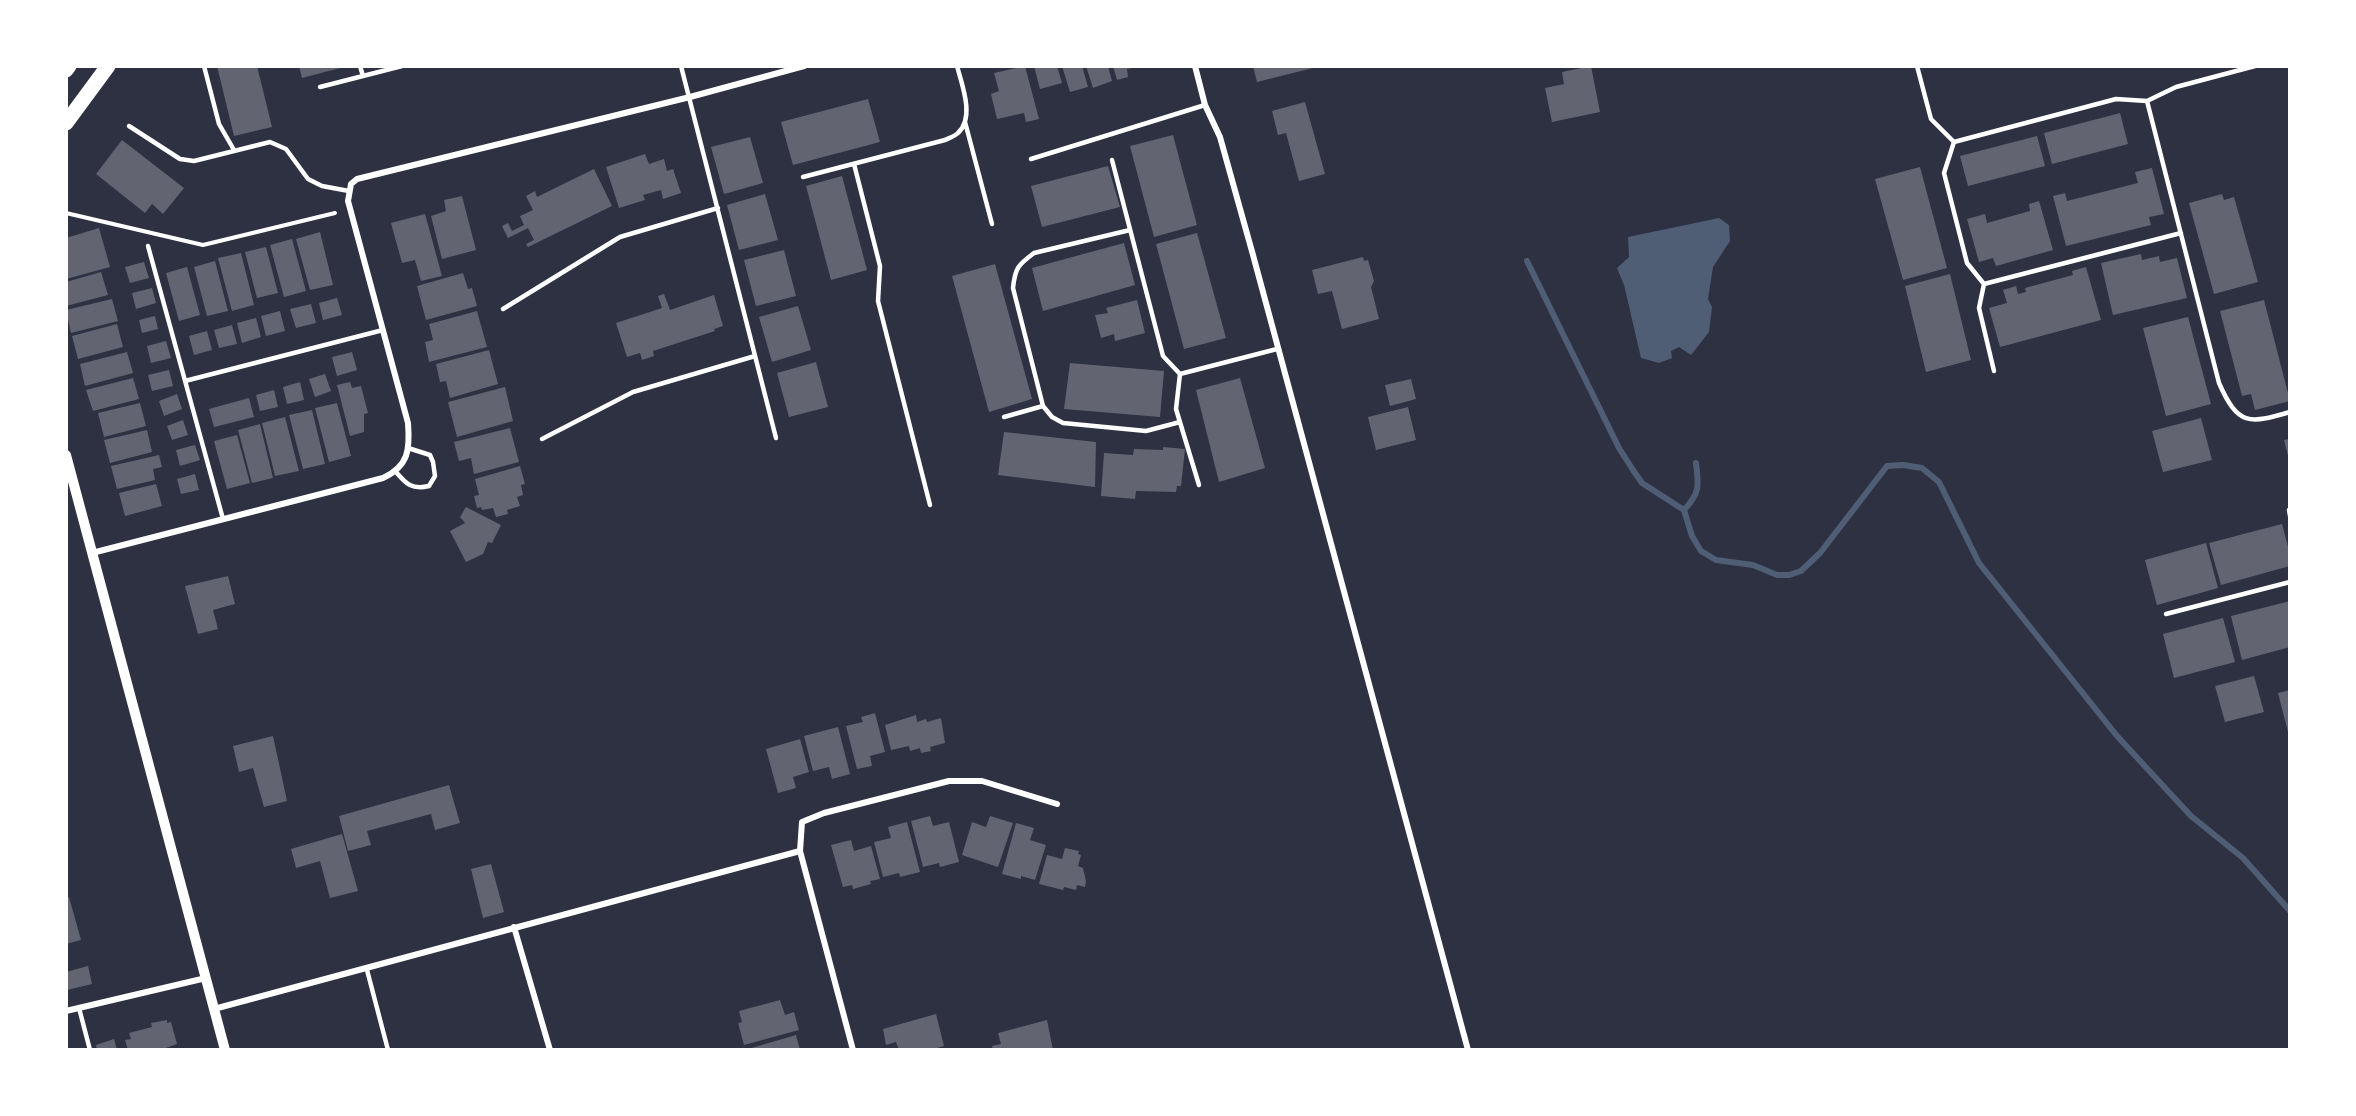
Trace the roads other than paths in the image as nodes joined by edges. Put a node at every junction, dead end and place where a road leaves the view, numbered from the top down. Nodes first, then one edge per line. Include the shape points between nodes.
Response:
1 (108, 66) edge
2 (204, 66) edge
3 (360, 66) edge
4 (402, 66) edge
5 (681, 66) edge
6 (804, 66) edge
7 (957, 66) edge
8 (1195, 66) edge
9 (1917, 66) edge
10 (2255, 66) edge
11 (363, 76) junction
12 (320, 87) dead end
13 (690, 97) junction
14 (2147, 101) junction
15 (1205, 105) junction
16 (965, 122) junction
17 (66, 123) edge
18 (129, 126) dead end
19 (1954, 142) junction
20 (234, 150) junction
21 (1031, 159) dead end
22 (1112, 160) dead end
23 (854, 164) junction
24 (803, 177) dead end
25 (349, 191) junction
26 (718, 208) junction
27 (992, 224) dead end
28 (1130, 230) junction
29 (2181, 233) junction
30 (148, 246) dead end
31 (1984, 284) junction
32 (503, 309) dead end
33 (383, 330) junction
34 (1277, 349) junction
35 (755, 356) junction
36 (1994, 371) dead end
37 (1180, 374) junction
38 (184, 381) junction
39 (1043, 406) junction
40 (2290, 412) edge
41 (1004, 417) dead end
42 (1180, 422) junction
43 (776, 438) dead end
44 (542, 439) dead end
45 (408, 448) junction
46 (66, 455) edge
47 (396, 472) junction
48 (1199, 485) dead end
49 (930, 506) dead end
50 (223, 519) junction
51 (92, 553) junction
52 (2290, 582) edge
53 (2166, 614) dead end
54 (1058, 804) dead end
55 (800, 851) junction
56 (514, 927) junction
57 (367, 970) junction
58 (206, 978) junction
59 (79, 1008) junction
60 (214, 1009) junction
61 (66, 1011) edge
62 (90, 1050) edge
63 (225, 1050) edge
64 (388, 1050) edge
65 (550, 1050) edge
66 (853, 1050) edge
67 (1468, 1050) edge

1 - 17 main road
2 - 20 lane via 219,124
3 - 11 lane
4 - 11 lane
5 - 13 lane
6 - 13 street
7 - 16 lane
8 - 15 street
9 - 19 lane via 1931,119
10 - 14 lane via 2176,87
11 - 12 lane
13 - 25 street via 357,179
13 - 26 lane
14 - 19 lane via 2116,99
14 - 29 lane
15 - 21 lane
15 - 34 street via 1220,137
16 - 23 lane via 958,133 945,140
16 - 27 lane
18 - 20 lane via 180,159 194,160
19 - 31 lane via 1944,172 1967,262
20 - 25 lane via 270,142 286,149 308,178 322,186
22 - 28 lane
23 - 24 lane
23 - 49 lane via 880,266 878,301
25 - 33 street via 348,201
26 - 32 lane via 620,237
26 - 35 lane
28 - 37 lane via 1163,356
28 - 39 lane via 1034,253 1015,272 1013,288
29 - 31 lane
29 - 40 lane via 2226,399 2235,411 2259,421
30 - 38 lane
31 - 36 lane via 1979,308
33 - 38 lane
33 - 45 street via 408,423
34 - 37 lane
34 - 67 street
35 - 43 lane
35 - 44 lane via 633,392
37 - 42 lane via 1176,409
38 - 50 lane
39 - 41 lane
39 - 42 lane via 1063,423 1146,431
42 - 48 lane
45 - 47 street
45 - 47 lane via 430,455 435,476 429,486 418,489 406,485
46 - 51 street
47 - 50 street
50 - 51 street
51 - 58 street
52 - 53 lane
54 - 55 street via 982,781 949,780 802,822
55 - 56 street
55 - 66 street
56 - 57 street
56 - 65 street
57 - 60 street
57 - 64 lane
58 - 59 street
58 - 60 street
59 - 61 street
59 - 62 lane
60 - 63 street

